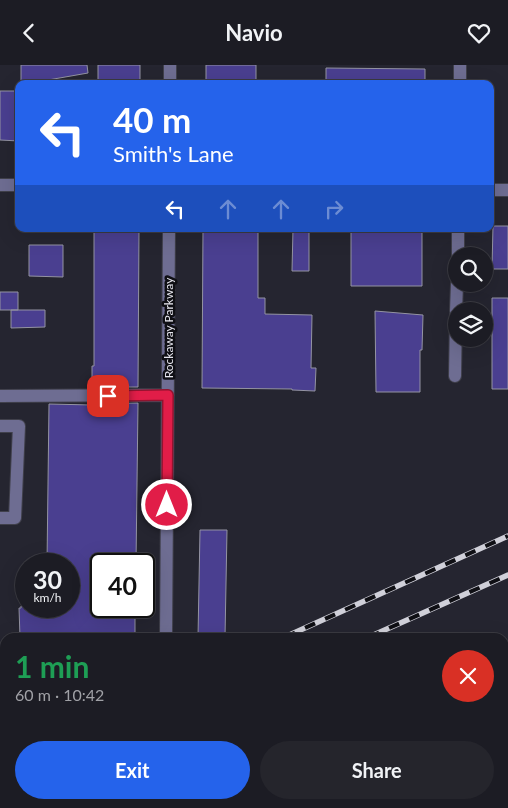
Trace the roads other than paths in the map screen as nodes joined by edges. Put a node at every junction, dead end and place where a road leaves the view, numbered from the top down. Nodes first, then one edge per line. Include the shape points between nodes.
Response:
1 (170, 65) edge
2 (460, 65) edge
3 (170, 80) edge
4 (460, 80) edge
5 (0, 185) edge
6 (15, 185) edge
7 (494, 190) edge
8 (508, 190) edge
9 (169, 232) edge
10 (458, 232) edge
11 (458, 247) edge
12 (455, 347) edge
13 (455, 376) dead end
14 (0, 395) edge
15 (168, 395) junction
16 (0, 426) edge
17 (0, 518) edge
18 (166, 633) edge

1 - 3 street
2 - 4 street
5 - 6 street
7 - 8 street
9 - 15 street, Rockaway Parkway
10 - 11 street
12 - 13 street
14 - 15 street
15 - 18 street, Rockaway Parkway
16 - 17 street via 19,426 15,518

